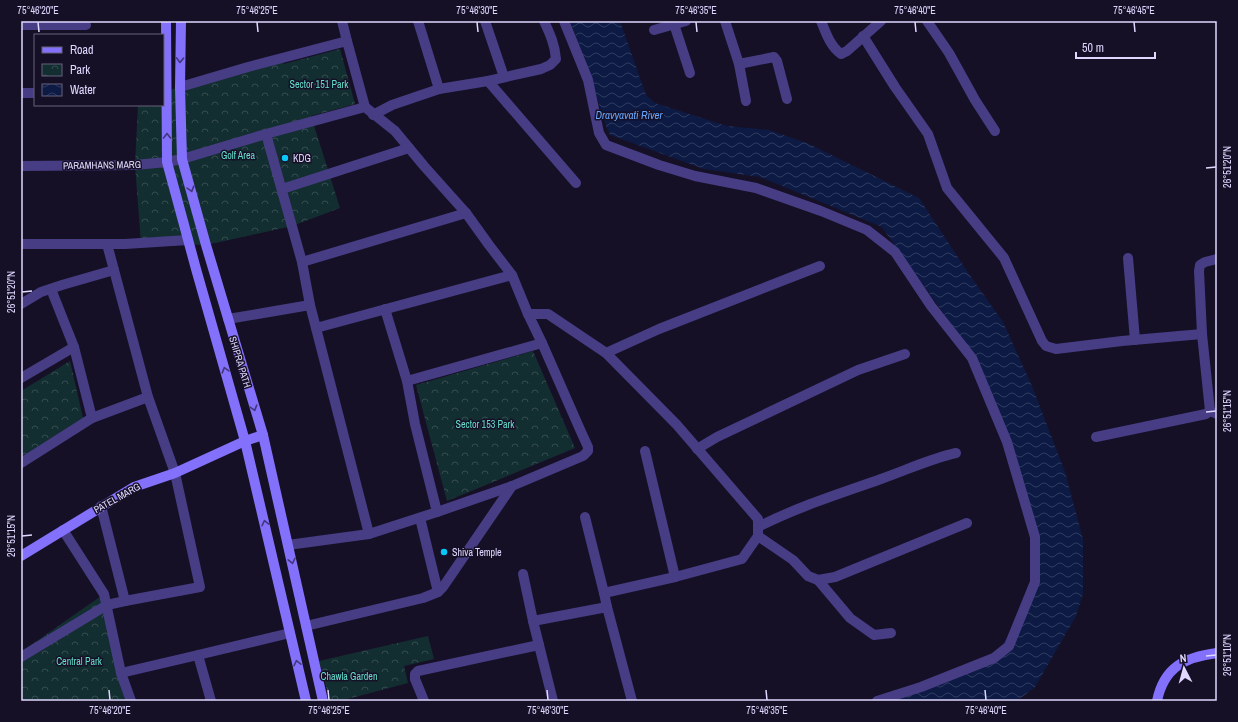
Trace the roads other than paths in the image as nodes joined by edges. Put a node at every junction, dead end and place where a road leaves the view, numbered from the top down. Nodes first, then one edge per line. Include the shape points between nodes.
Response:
1 (166, 21) edge
2 (181, 21) edge
3 (342, 21) edge
4 (418, 21) edge
5 (485, 21) edge
6 (544, 21) edge
7 (564, 21) edge
8 (686, 21) edge
9 (725, 21) edge
10 (821, 21) edge
11 (881, 21) edge
12 (927, 21) edge
13 (674, 23) edge
14 (21, 25) edge
15 (86, 27) edge
16 (654, 30) dead end
17 (863, 36) junction
18 (347, 41) junction
19 (739, 64) junction
20 (690, 73) dead end
21 (504, 77) junction
22 (488, 81) junction
23 (180, 87) junction
24 (439, 89) junction
25 (165, 91) edge
26 (21, 93) edge
27 (34, 93) edge
28 (787, 99) dead end
29 (746, 101) dead end
30 (365, 107) junction
31 (374, 115) junction
32 (995, 131) dead end
33 (266, 134) junction
34 (409, 148) junction
35 (182, 159) junction
36 (167, 162) junction
37 (21, 166) edge
38 (576, 183) dead end
39 (282, 190) junction
40 (466, 213) junction
41 (188, 240) junction
42 (21, 244) edge
43 (107, 244) junction
44 (1128, 258) dead end
45 (1217, 259) edge
46 (302, 262) junction
47 (820, 266) dead end
48 (114, 270) junction
49 (512, 274) junction
50 (51, 288) junction
51 (21, 304) edge
52 (310, 306) junction
53 (385, 309) junction
54 (528, 314) junction
55 (228, 319) junction
56 (316, 328) junction
57 (1202, 334) junction
58 (1135, 340) junction
59 (542, 343) junction
60 (74, 347) junction
61 (606, 353) junction
62 (905, 354) dead end
63 (21, 378) edge
64 (407, 381) junction
65 (148, 397) junction
66 (1214, 413) edge
67 (92, 418) junction
68 (262, 435) junction
69 (1096, 437) dead end
70 (245, 441) junction
71 (697, 449) junction
72 (644, 451) dead end
73 (956, 453) dead end
74 (21, 463) edge
75 (175, 473) junction
76 (512, 486) junction
77 (101, 506) junction
78 (437, 512) junction
79 (585, 517) dead end
80 (420, 518) junction
81 (967, 523) dead end
82 (63, 530) junction
83 (758, 531) junction
84 (369, 534) junction
85 (288, 545) junction
86 (21, 556) edge
87 (523, 574) dead end
88 (675, 577) junction
89 (818, 580) junction
90 (438, 592) junction
91 (604, 593) junction
92 (125, 601) junction
93 (107, 605) junction
94 (607, 607) junction
95 (533, 621) junction
96 (306, 626) junction
97 (290, 633) junction
98 (891, 633) dead end
99 (539, 645) junction
100 (1217, 653) edge
101 (198, 655) junction
102 (21, 656) edge
103 (121, 673) junction
104 (131, 701) edge
105 (211, 701) edge
106 (306, 701) edge
107 (323, 701) edge
108 (424, 701) edge
109 (553, 701) edge
110 (632, 701) edge
111 (876, 701) edge
112 (1157, 701) edge

1 - 25 street, SHIPRA PATH
2 -> 23 street, SHIPRA PATH
3 - 18 street
4 - 24 street
5 - 21 street
6 - 21 street via 553,40 556,59 541,69
7 - 111 street via 588,80 599,134 606,144 695,176 756,188 868,230 895,252 931,306 972,358 1006,442 1035,537 1035,582 1009,646 994,658 921,687
8 - 13 street
9 - 19 street
10 - 17 street via 835,50 841,54
11 - 17 street
12 - 32 street
13 - 16 street
13 - 20 street
14 - 15 street
17 - 58 street via 928,134 947,188 1004,258 1046,346 1056,349
18 - 23 street
18 - 30 street
19 - 28 street via 774,57
19 - 29 street
21 - 22 street
22 - 24 street
22 - 38 street
23 - 35 street, SHIPRA PATH
24 - 31 street via 392,105
36 -> 25 street, SHIPRA PATH
26 - 27 street
30 - 31 street
30 - 33 street, PARAMHANS MARG
31 - 34 street via 395,131
33 - 35 street, PARAMHANS MARG
33 - 39 street
34 - 39 street
34 - 40 street
35 - 36 street, PARAMHANS MARG
35 -> 55 street, SHIPRA PATH
36 - 37 street, PARAMHANS MARG via 135,165
36 - 41 street, SHIPRA PATH
39 - 46 street
40 - 46 street
40 - 49 street
41 - 43 street
70 -> 41 street, SHIPRA PATH
42 - 43 street
43 - 48 street
44 - 58 street
45 - 57 street via 1200,265
46 - 52 street
47 - 61 street via 659,328
48 - 50 street
48 - 65 street
49 - 53 street
49 - 54 street
50 - 51 street
50 - 60 street
52 - 55 street
52 - 56 street
53 - 56 street
53 - 64 street
54 - 59 street
54 - 61 street via 548,314
55 -> 68 street, SHIPRA PATH
56 - 84 street
57 - 58 street
57 - 66 street
59 - 64 street
59 - 76 street via 588,451 583,456
60 - 63 street
60 - 67 street
61 - 71 street
62 - 71 street via 858,370
64 - 78 street
65 - 67 street
65 - 75 street
66 - 69 street
67 - 74 street
68 - 70 street, PATEL MARG
68 - 85 street, SHIPRA PATH
70 - 75 street, PATEL MARG
97 -> 70 street, SHIPRA PATH
71 - 83 street via 758,519
72 - 88 street
73 - 83 street via 934,458 791,511
75 - 77 street, PATEL MARG via 134,487
75 - 92 street via 200,587
76 - 78 street
76 - 90 street
77 - 82 street, PATEL MARG
77 - 92 street
78 - 80 street
79 - 91 street
80 - 84 street
80 - 90 street
81 - 89 street via 835,577
82 - 86 street, PATEL MARG
82 - 93 street via 104,594
83 - 88 street via 742,559
83 - 89 street via 808,576
84 - 85 street
85 -> 96 street, SHIPRA PATH
87 - 95 street
88 - 91 street
89 - 98 street via 850,618 874,635
90 - 96 street via 423,598
91 - 94 street
92 - 93 street
93 - 102 street
93 - 103 street
94 - 95 street
94 - 110 street
95 - 99 street
96 - 107 street, SHIPRA PATH
97 - 101 street
106 -> 97 street, SHIPRA PATH
99 - 108 street via 418,671 415,679
99 - 109 street
100 - 112 street via 1187,660 1175,667
101 - 103 street
101 - 105 street
103 - 104 street

